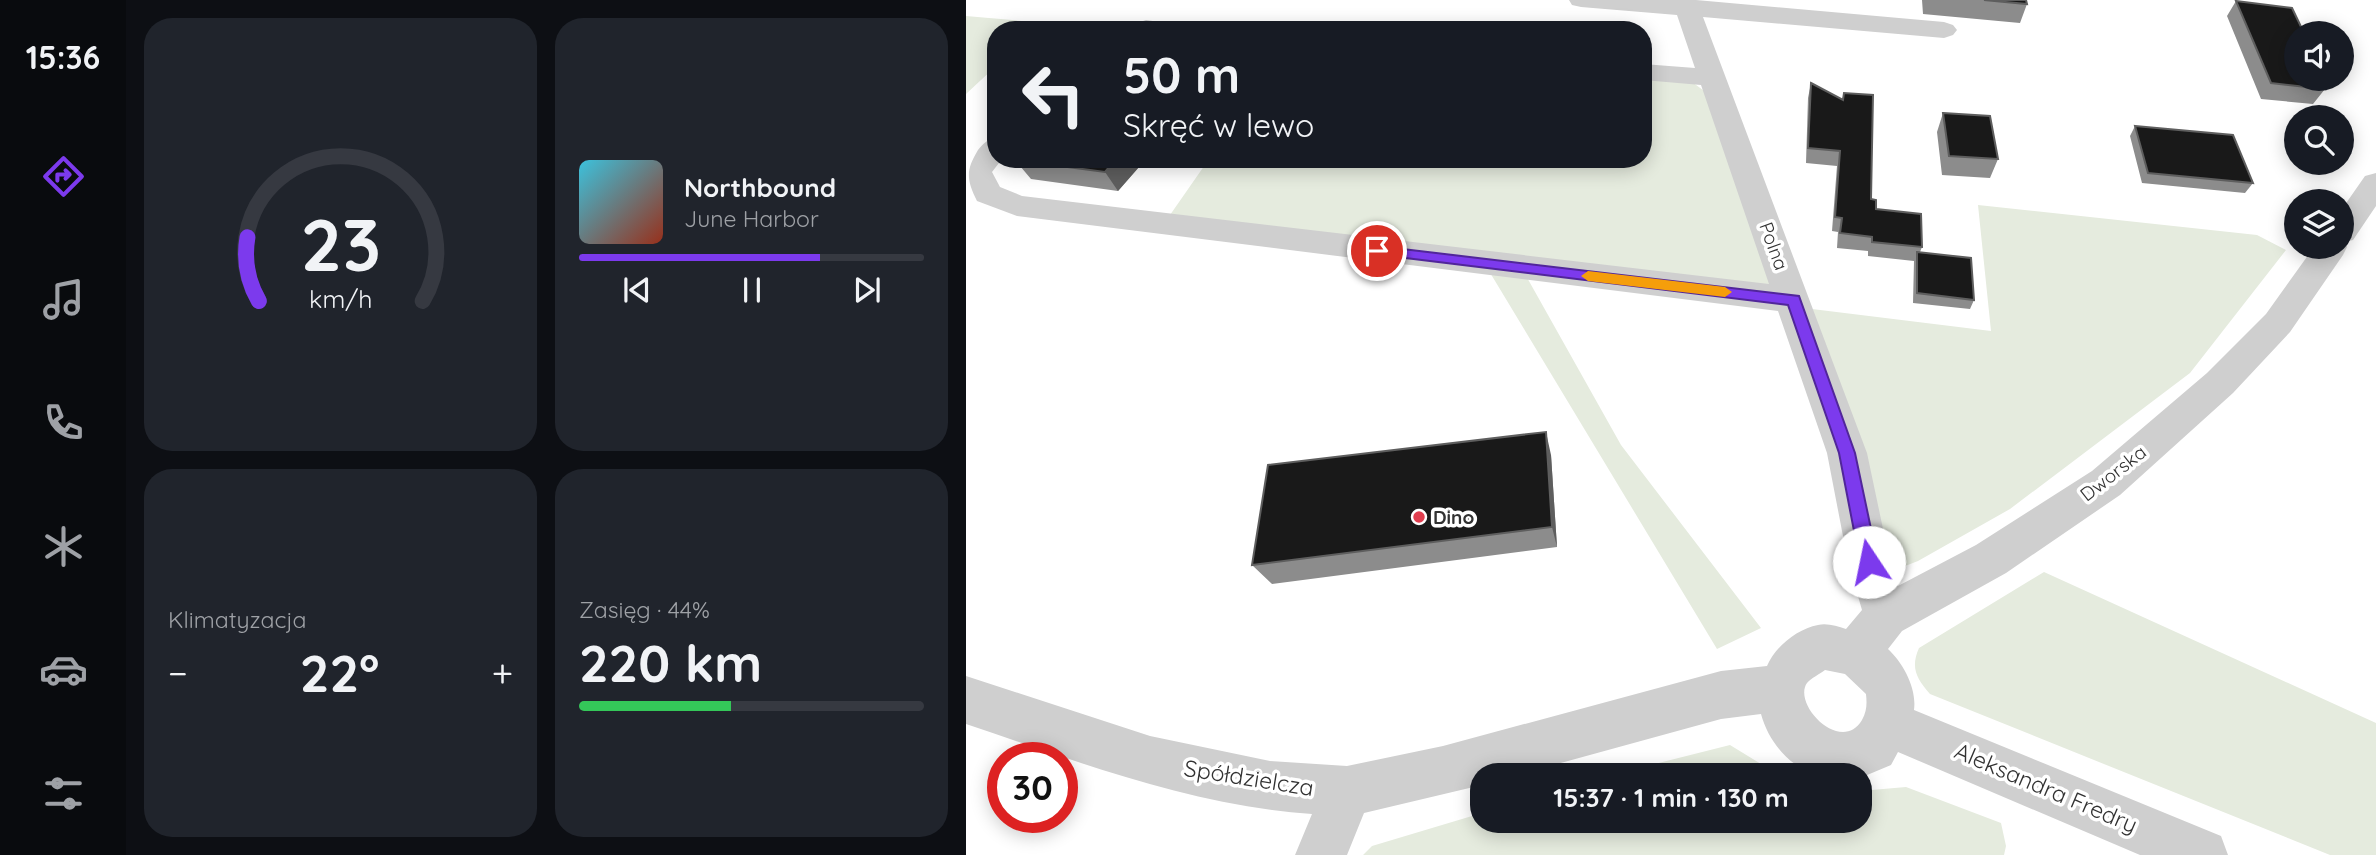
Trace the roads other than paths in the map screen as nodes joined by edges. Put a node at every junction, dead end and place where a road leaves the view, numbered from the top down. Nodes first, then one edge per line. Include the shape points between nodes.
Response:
1 (1581, 0) edge
2 (1686, 4) edge
3 (1944, 30) dead end
4 (1652, 73) edge
5 (1712, 78) junction
6 (987, 158) edge
7 (2376, 183) edge
8 (2354, 215) edge
9 (2323, 259) edge
10 (1794, 300) junction
11 (1885, 616) junction
12 (1855, 653) junction
13 (1782, 688) junction
14 (966, 700) edge
15 (1888, 723) junction
16 (1347, 792) junction
17 (1321, 855) edge
18 (2202, 855) edge

1 - 2 street
2 - 3 street
2 - 5 street, Polna
4 - 5 street
5 - 10 street, Polna
6 - 10 street via 977,171 988,194 1017,206
7 - 8 street
9 - 11 street, Dworska via 2278,323 2220,383 2106,483 1991,559
10 - 11 street, Polna via 1847,453
11 - 12 street, Dworska
12 - 13 street via 1819,647 1803,654 1790,666
12 - 15 street via 1871,663 1883,679 1890,698
13 - 15 street via 1786,720 1796,735 1827,755 1861,754 1875,746
13 - 16 street, Spółdzielcza via 1721,695 1443,771
14 - 16 street, Spółdzielcza via 1150,761 1270,786
15 - 18 street, Aleksandra Fredry
16 - 17 street

